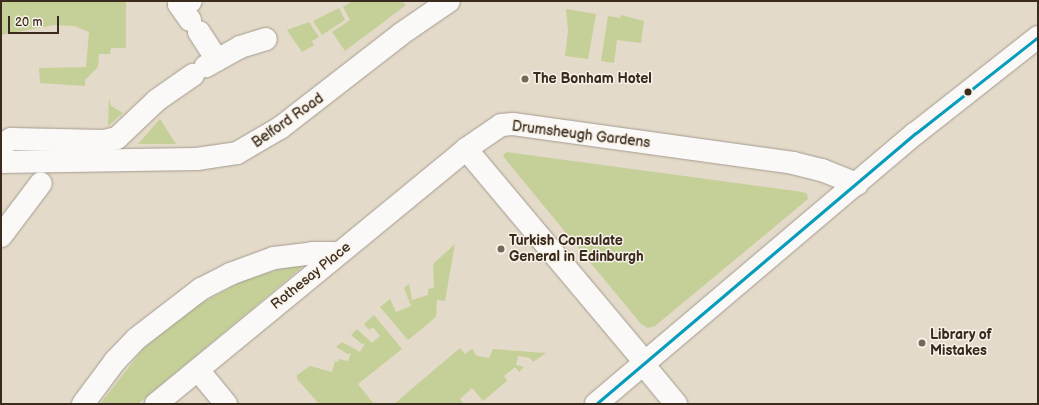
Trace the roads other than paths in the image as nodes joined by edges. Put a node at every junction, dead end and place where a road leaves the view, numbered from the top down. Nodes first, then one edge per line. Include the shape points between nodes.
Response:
1 (449, 1) edge
2 (193, 18) edge
3 (1037, 37) edge
4 (266, 39) dead end
5 (205, 67) junction
6 (1, 145) edge
7 (466, 149) junction
8 (1, 162) edge
9 (41, 183) dead end
10 (857, 184) junction
11 (1, 236) edge
12 (339, 254) junction
13 (644, 363) junction
14 (198, 370) junction
15 (83, 404) edge
16 (156, 404) edge
17 (226, 404) edge
18 (596, 404) edge
19 (676, 404) edge

1 - 8 street, Belford Road via 401,34 280,128 237,153 197,159
2 - 5 street
3 - 10 street via 916,133
4 - 5 street via 240,47
5 - 6 street via 157,100 117,138 104,141 17,138 6,140
7 - 10 street, Drumsheugh Gardens via 494,128 513,124 793,163 822,170
7 - 12 street, Rothesay Place
7 - 13 street
9 - 11 street
10 - 13 street
12 - 14 street, Rothesay Place
12 - 15 street via 306,253 274,258 230,274 201,289 136,339 115,361
13 - 18 street
13 - 19 street
14 - 16 street, Rothesay Place
14 - 17 street

